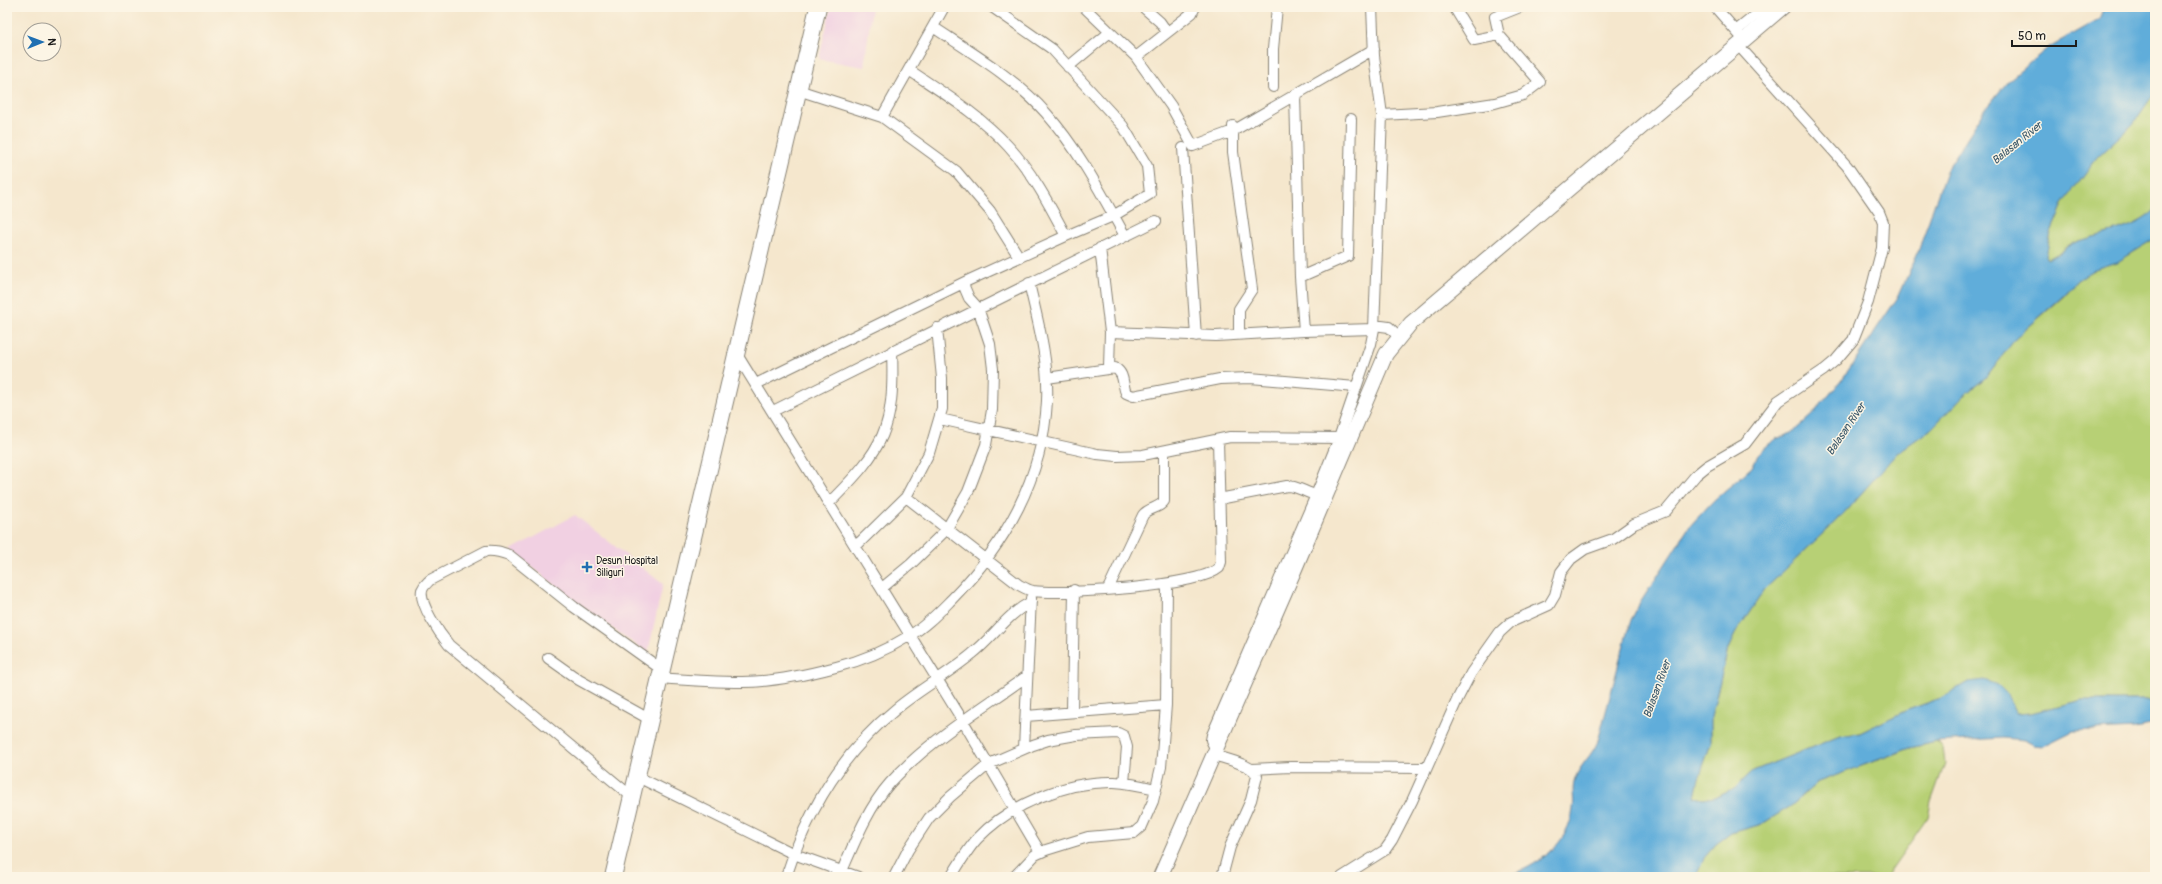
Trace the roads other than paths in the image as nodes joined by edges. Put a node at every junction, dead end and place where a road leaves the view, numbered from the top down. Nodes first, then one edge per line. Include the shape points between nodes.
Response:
1 (818, 7) edge
2 (944, 7) edge
3 (992, 7) edge
4 (1084, 7) edge
5 (1143, 7) edge
6 (1195, 7) edge
7 (1277, 7) edge
8 (1372, 7) edge
9 (1454, 7) edge
10 (1520, 7) edge
11 (1715, 7) edge
12 (1766, 7) edge
13 (1783, 7) edge
14 (933, 27) junction
15 (1110, 32) junction
16 (1167, 32) junction
17 (1499, 35) junction
18 (1739, 39) junction
19 (1374, 48) junction
20 (1136, 57) junction
21 (1068, 67) junction
22 (909, 70) junction
23 (1273, 87) dead end
24 (798, 90) junction
25 (1295, 95) junction
26 (1382, 115) junction
27 (882, 117) junction
28 (1351, 119) dead end
29 (1233, 127) junction
30 (1183, 148) dead end
31 (1113, 216) junction
32 (1156, 221) dead end
33 (1066, 236) junction
34 (1125, 236) junction
35 (1100, 248) junction
36 (1019, 257) junction
37 (1300, 277) junction
38 (1029, 283) junction
39 (963, 284) junction
40 (978, 308) junction
41 (1374, 327) junction
42 (936, 328) junction
43 (1304, 331) junction
44 (1110, 332) junction
45 (1240, 334) junction
46 (1196, 336) junction
47 (1399, 338) junction
48 (892, 351) junction
49 (736, 352) junction
50 (1109, 368) junction
51 (1047, 378) junction
52 (756, 384) junction
53 (1356, 387) junction
54 (772, 411) junction
55 (940, 419) junction
56 (990, 429) junction
57 (1339, 438) junction
58 (1218, 440) junction
59 (1041, 442) junction
60 (1164, 451) junction
61 (1316, 496) junction
62 (906, 497) junction
63 (1219, 499) junction
64 (829, 503) junction
65 (946, 530) junction
66 (856, 546) junction
67 (986, 560) junction
68 (1167, 584) junction
69 (882, 588) junction
70 (1108, 589) junction
71 (1032, 590) junction
72 (1074, 590) junction
73 (1031, 602) junction
74 (910, 635) junction
75 (548, 658) dead end
76 (660, 673) junction
77 (1027, 676) junction
78 (937, 679) junction
79 (1166, 705) junction
80 (1072, 711) junction
81 (1026, 716) junction
82 (649, 719) junction
83 (963, 721) junction
84 (1024, 748) junction
85 (1215, 752) junction
86 (989, 764) junction
87 (1426, 768) junction
88 (1252, 769) junction
89 (636, 776) junction
90 (1124, 783) junction
91 (1156, 789) junction
92 (631, 796) junction
93 (1015, 809) junction
94 (1040, 852) junction
95 (794, 854) junction
96 (842, 871) junction
97 (613, 877) edge
98 (786, 877) edge
99 (858, 877) edge
100 (894, 877) edge
101 (951, 877) edge
102 (1014, 877) edge
103 (1160, 877) edge
104 (1222, 877) edge
105 (1342, 877) edge

1 - 24 main road
2 - 14 street
3 - 21 street via 1052,49
4 - 15 street
5 - 16 street
6 - 16 street via 1192,13
7 - 23 street
8 - 19 street
9 - 17 street via 1474,40
10 - 17 street via 1495,17
11 - 18 street
12 - 18 street
13 - 18 street
14 - 22 street
14 - 31 street via 1005,76 1046,113 1084,163
15 - 20 street
15 - 21 street
16 - 20 street
17 - 26 street via 1540,82 1523,95 1495,103 1437,112
18 - 47 street via 1411,323
18 - 87 street via 1847,166 1879,212 1883,222 1882,248 1868,302 1853,340 1824,370 1778,402 1744,444 1696,475 1666,511 1634,524 1612,539 1584,549 1566,564 1549,605 1511,622 1493,640 1468,679
19 - 25 street
19 - 26 street
20 - 29 street via 1171,106 1193,146
21 - 31 street via 1123,126 1147,166 1150,194
22 - 27 street
22 - 33 street via 971,112 1008,146 1037,183
24 - 27 street
24 - 49 main road
25 - 29 street
25 - 37 street
26 - 41 street
27 - 36 street via 956,171 990,211
28 - 37 street via 1348,256
29 - 45 street via 1233,152 1252,288 1239,309
30 - 46 street
31 - 33 street
31 - 34 street
32 - 34 street
33 - 36 street
34 - 35 street
35 - 38 street
35 - 44 street
36 - 39 street
37 - 43 street
38 - 40 street
38 - 51 street via 1043,345
39 - 40 street via 969,298
39 - 52 street
40 - 42 street
40 - 56 street via 988,333 993,368
41 - 43 street
41 - 47 street via 1389,327
41 - 53 street
42 - 48 street
42 - 55 street via 942,378
43 - 45 street
44 - 46 street
44 - 50 street
45 - 46 street
47 - 85 street via 1386,354
48 - 54 street
48 - 64 street via 892,393 888,423 868,462
49 - 52 street
49 - 76 main road
50 - 51 street
50 - 53 street via 1120,371 1126,393 1133,396 1174,386 1227,378
51 - 59 street
52 - 54 street
53 - 57 street
54 - 64 street
55 - 56 street
55 - 62 street via 930,453
56 - 59 street
56 - 65 street via 974,478
57 - 58 street via 1230,437
57 - 61 street
58 - 60 street
58 - 63 street
59 - 60 street via 1117,456
59 - 67 street via 1037,462 1023,500 1005,534
60 - 70 street via 1164,502 1150,508 1143,515
61 - 63 street via 1297,486 1287,486
61 - 85 street via 1212,735 1211,741
62 - 65 street
62 - 66 street
63 - 68 street via 1220,568 1209,574
64 - 66 street
65 - 67 street
65 - 69 street
66 - 69 street
67 - 71 street via 1019,585
67 - 74 street via 938,614
68 - 70 street
68 - 79 street
69 - 74 street
70 - 72 street
71 - 72 street
71 - 73 street
72 - 80 street
73 - 77 street
73 - 78 street via 1014,612 973,654
74 - 76 street via 884,649 837,667 783,678 743,682
74 - 78 street
75 - 82 street via 580,680
76 - 82 main road
76 - 92 street via 502,552 486,551 424,585 422,598 435,626 449,645
77 - 81 street
77 - 83 street
78 - 83 street
78 - 95 street via 895,710 855,748 831,780
79 - 80 street
79 - 91 street via 1161,767
80 - 81 street
81 - 84 street
82 - 89 main road
83 - 86 street
83 - 96 street via 918,756 890,784 866,820
84 - 86 street
84 - 90 street via 1071,736 1118,733 1126,740
85 - 88 street
85 - 103 street
86 - 93 street
86 - 100 street via 950,796 929,818
87 - 88 street
87 - 105 street via 1412,801 1385,850
88 - 104 street via 1256,773 1256,784 1230,847
89 - 92 main road
89 - 95 street
90 - 91 street
90 - 93 street via 1079,785
91 - 94 street via 1142,826 1134,833 1088,837
92 - 97 main road
93 - 94 street
93 - 101 street via 977,839
94 - 102 street
95 - 96 street
95 - 98 street
96 - 99 street

